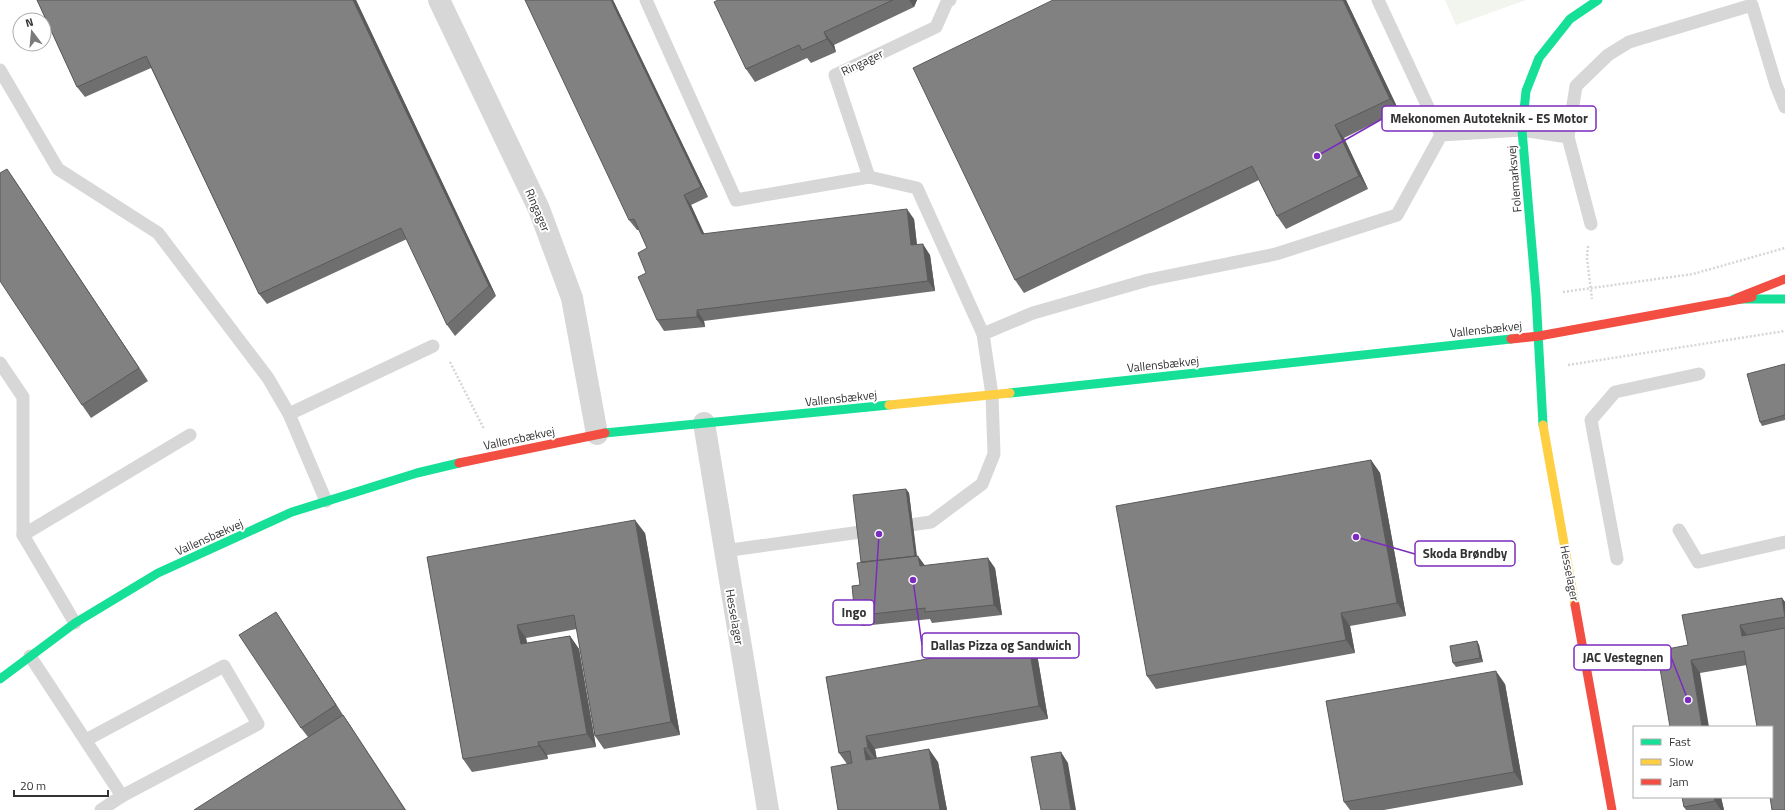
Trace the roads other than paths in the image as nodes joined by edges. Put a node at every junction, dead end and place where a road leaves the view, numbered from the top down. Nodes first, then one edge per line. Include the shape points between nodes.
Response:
1 (439, 0) edge
2 (646, 0) edge
3 (950, 0) edge
4 (1378, 0) edge
5 (1598, 0) edge
6 (0, 70) edge
7 (1785, 107) edge
8 (1522, 130) junction
9 (1441, 135) junction
10 (1568, 137) junction
11 (869, 176) junction
12 (1591, 224) road end
13 (1785, 279) edge
14 (1785, 292) edge
15 (1734, 299) junction
16 (1785, 299) edge
17 (983, 334) junction
18 (1539, 336) junction
19 (433, 346) road end
20 (0, 363) edge
21 (1699, 374) dead end
22 (992, 395) junction
23 (289, 414) junction
24 (704, 423) junction
25 (597, 434) junction
26 (190, 435) dead end
27 (326, 501) junction
28 (1679, 530) dead end
29 (22, 535) junction
30 (1785, 542) edge
31 (724, 551) junction
32 (1617, 559) dead end
33 (75, 622) junction
34 (30, 656) junction
35 (0, 679) edge
36 (86, 740) junction
37 (122, 796) junction
38 (108, 808) edge
39 (768, 810) edge
40 (1612, 810) edge

1 - 25 street, Ringager via 539,209 572,298
2 - 11 lane via 736,200
3 - 11 lane, Ringager via 936,27 835,75
4 - 9 lane
5 - 8 street, Folemarksvej via 1570,19 1539,58 1526,91
6 - 23 lane via 58,169 158,233 268,378
7 - 10 lane via 1752,5 1629,42 1608,55 1576,86
8 - 9 lane
8 - 10 lane
8 - 18 street, Folemarksvej
9 - 17 lane via 1397,215 1276,254 1148,280 1033,313
10 - 12 lane
11 - 17 lane via 917,188
13 - 15 street, Vallensbækvej
14 - 15 street, Vallensbækvej
15 - 16 street
15 - 18 street, Vallensbækvej
17 - 22 lane
18 - 22 street, Vallensbækvej
18 - 40 street, Hesselager via 1542,417
19 - 23 lane
20 - 29 lane via 23,398
21 - 32 lane via 1615,392 1591,420
22 - 24 street, Vallensbækvej
22 - 31 lane via 994,454 982,484 931,522
23 - 27 lane
24 - 25 street, Vallensbækvej
24 - 31 street, Hesselager
25 - 27 street, Vallensbækvej via 497,454
26 - 29 lane
27 - 33 street, Vallensbækvej via 292,512 158,573
28 - 30 lane via 1698,562
29 - 33 lane
31 - 39 street, Hesselager
33 - 34 street, Vallensbækvej
34 - 35 street, Vallensbækvej
34 - 36 lane
36 - 37 lane
36 - 37 lane via 224,666 258,724
37 - 38 lane

